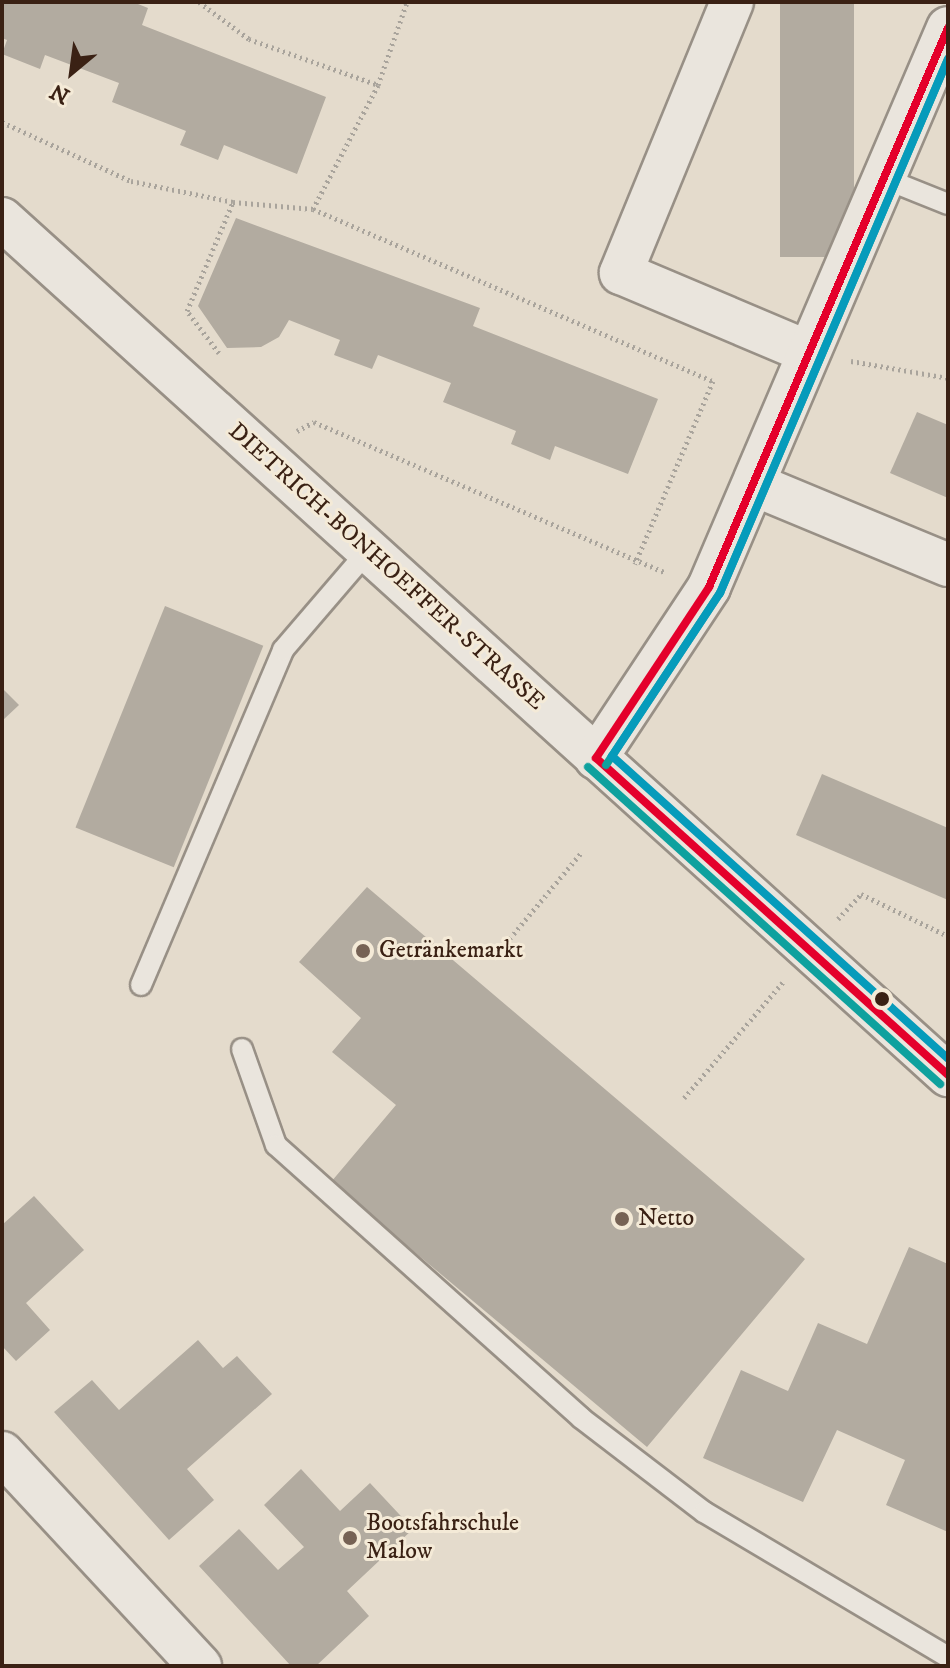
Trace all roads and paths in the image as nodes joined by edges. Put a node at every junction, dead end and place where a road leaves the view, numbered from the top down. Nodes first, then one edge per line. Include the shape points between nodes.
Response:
1 (199, 2) edge
2 (407, 2) edge
3 (732, 2) edge
4 (948, 28) edge
5 (378, 85) junction
6 (2, 122) edge
7 (883, 178) junction
8 (233, 202) junction
9 (948, 204) edge
10 (313, 209) junction
11 (2, 219) edge
12 (808, 352) junction
13 (224, 360) dead end
14 (948, 378) edge
15 (258, 452) junction
16 (755, 485) junction
17 (368, 551) junction
18 (635, 564) junction
19 (948, 565) edge
20 (709, 587) junction
21 (596, 758) junction
22 (581, 853) dead end
23 (506, 943) dead end
24 (141, 985) dead end
25 (242, 1049) dead end
26 (948, 1075) edge
27 (2, 1453) edge
28 (948, 1657) edge
29 (200, 1666) edge

1 - 5 path via 249,39
2 - 5 path
3 - 12 street via 621,273
4 - 7 street
5 - 10 path
6 - 8 path via 131,181
7 - 9 lane
7 - 12 street
8 - 10 path
8 - 13 path via 187,311
10 - 18 path via 713,381
11 - 15 street, DIETRICH-BONHOEFFER-STRASSE
12 - 14 path
12 - 16 street
15 - 17 street, DIETRICH-BONHOEFFER-STRASSE
15 - 18 path via 314,422
16 - 19 street
16 - 20 street
17 - 21 street, DIETRICH-BONHOEFFER-STRASSE
17 - 24 lane via 283,650
18 - 20 path
20 - 21 street
21 - 26 street, DIETRICH-BONHOEFFER-STRASSE
22 - 23 path
25 - 28 lane via 276,1145 581,1418 704,1512
27 - 29 street

